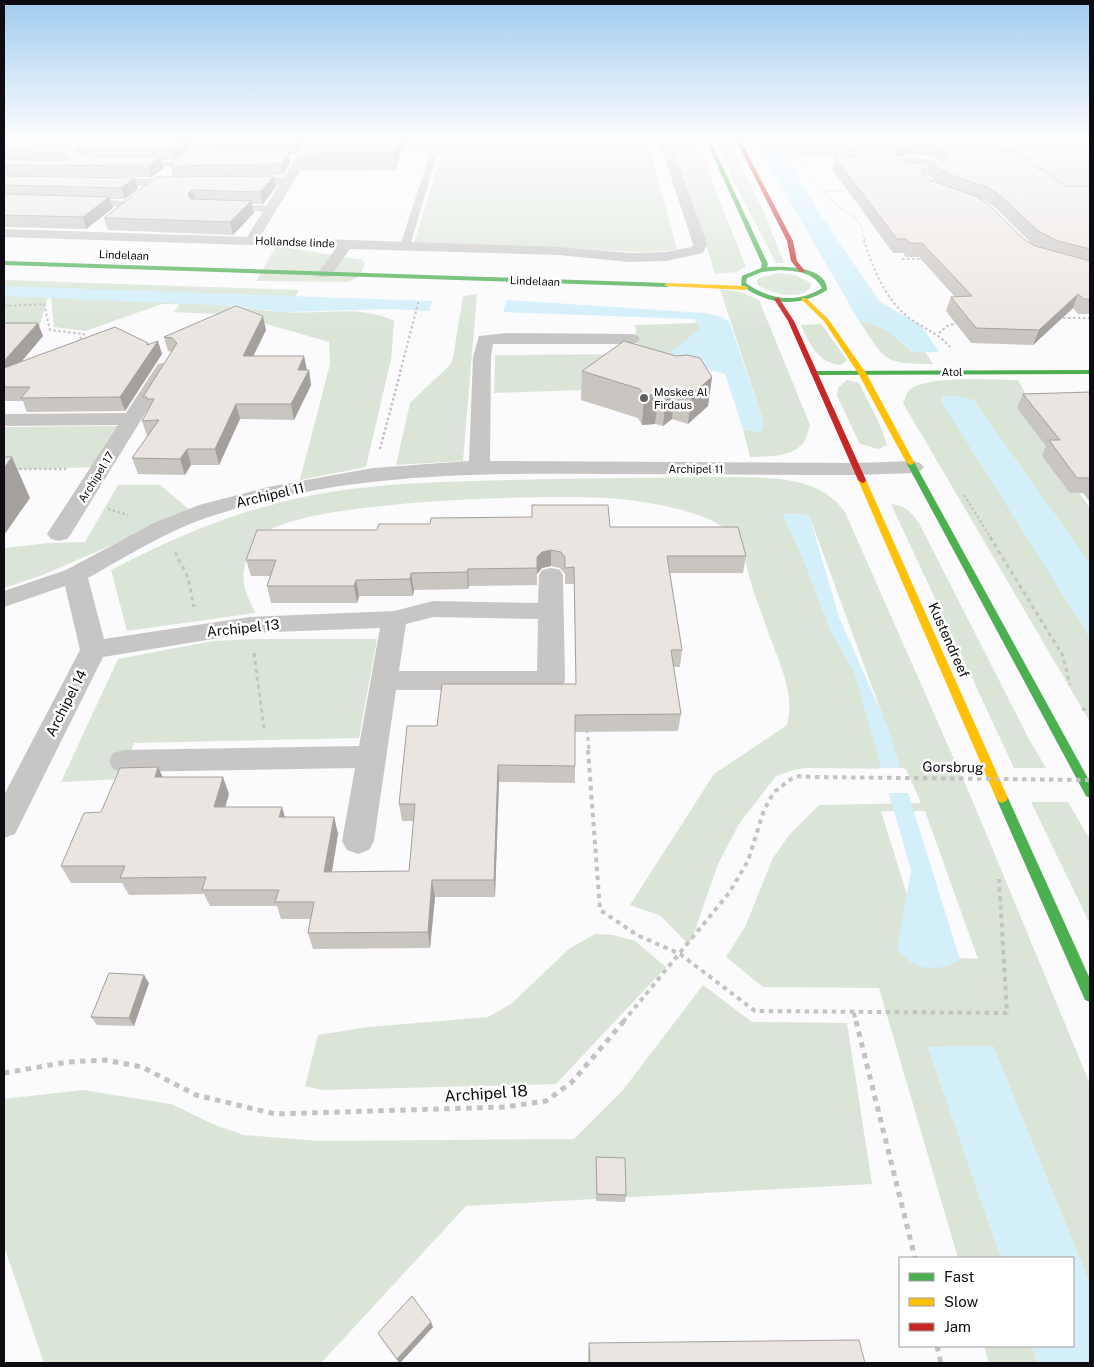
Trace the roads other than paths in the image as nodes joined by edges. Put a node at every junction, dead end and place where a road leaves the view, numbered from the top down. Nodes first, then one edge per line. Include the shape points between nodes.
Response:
1 (72, 202) edge
2 (134, 202) edge
3 (274, 202) edge
4 (419, 202) edge
5 (686, 202) edge
6 (736, 202) edge
7 (770, 202) edge
8 (131, 204) junction
9 (214, 207) edge
10 (270, 209) junction
11 (117, 215) edge
12 (104, 226) edge
13 (4, 233) edge
14 (90, 236) junction
15 (251, 241) junction
16 (346, 244) junction
17 (405, 246) junction
18 (350, 262) dead end
19 (4, 263) edge
20 (427, 265) dead end
21 (327, 266) junction
22 (764, 269) junction
23 (802, 271) junction
24 (744, 282) junction
25 (777, 299) junction
26 (804, 299) junction
27 (631, 339) dead end
28 (170, 358) edge
29 (1090, 372) edge
30 (814, 373) junction
31 (862, 373) junction
32 (132, 419) junction
33 (4, 420) edge
34 (913, 467) junction
35 (478, 468) junction
36 (857, 469) junction
37 (60, 534) dead end
38 (75, 575) junction
39 (551, 575) dead end
40 (4, 599) edge
41 (551, 611) junction
42 (394, 619) junction
43 (93, 650) junction
44 (384, 680) junction
45 (372, 757) junction
46 (124, 760) dead end
47 (1090, 792) edge
48 (4, 825) edge
49 (358, 841) dead end
50 (1090, 995) edge

1 - 8 lane
2 - 8 street
3 - 10 street
4 - 17 lane
5 - 17 street, Hollandse linde via 700,244 698,250 688,254 588,257 559,251
6 - 22 main road via 765,264
7 - 23 main road via 790,241 794,261
8 - 11 street
9 - 10 lane
10 - 15 street
12 - 14 street
13 - 14 street, Hollandse linde
14 - 15 street, Hollandse linde
15 - 16 street, Hollandse linde
16 - 17 street, Hollandse linde
16 - 21 street
18 - 21 main road, Lindelaan
19 - 21 main road, Lindelaan
20 - 24 main road, Lindelaan
21 - 24 main road, Lindelaan
22 - 23 main road
22 - 24 main road via 749,273
23 - 26 main road via 819,278 825,289 817,296
24 - 25 main road via 758,295
25 - 26 main road
25 - 30 main road, Kustendreef via 791,321
26 - 31 main road via 826,320
27 - 35 street via 485,340
28 - 32 street, Archipel 17
29 - 31 main road, Atol
30 - 31 main road, Atol
30 - 36 main road, Kustendreef
31 - 34 main road
32 - 33 street
32 - 37 street, Archipel 17
34 - 36 street, Archipel 11
34 - 47 main road
35 - 36 street, Archipel 11
35 - 38 street, Archipel 11 via 373,474 268,494 207,510 162,528
36 - 50 main road, Kustendreef
38 - 40 street, Archipel 11
38 - 43 street
39 - 41 street
41 - 42 street, Archipel 13 via 432,609
41 - 44 street via 550,681
42 - 43 street, Archipel 13 via 250,625
42 - 44 street
43 - 48 street, Archipel 14
44 - 45 street
45 - 46 street
45 - 49 street

